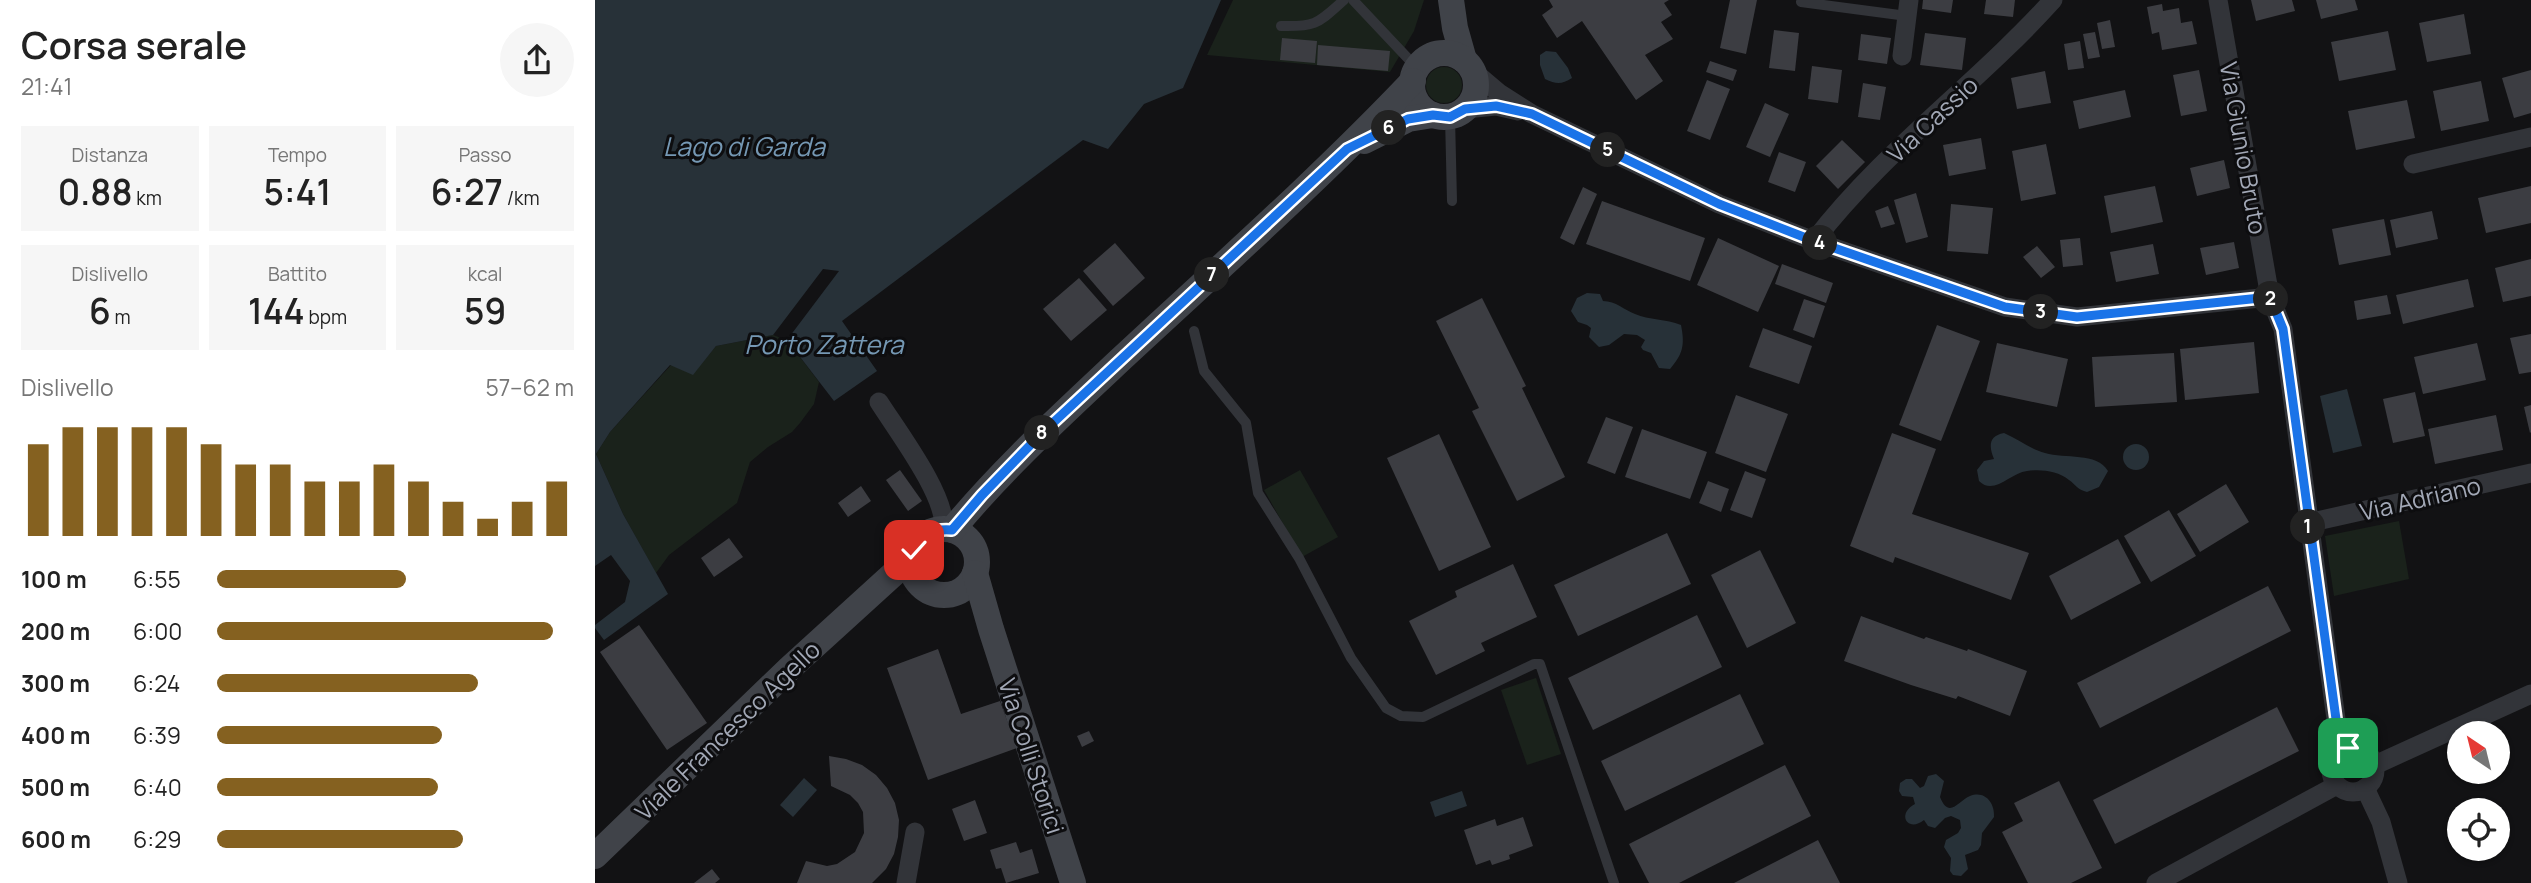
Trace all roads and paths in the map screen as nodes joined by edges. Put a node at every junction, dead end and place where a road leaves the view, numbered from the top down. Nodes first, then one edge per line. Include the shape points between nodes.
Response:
1 (1344, 0) edge
2 (1353, 0) edge
3 (1449, 0) edge
4 (2053, 0) edge
5 (2218, 0) edge
6 (1801, 2) dead end
7 (1908, 8) edge
8 (1281, 26) dead end
9 (1902, 56) dead end
10 (1468, 66) junction
11 (1420, 69) junction
12 (1449, 114) junction
13 (1532, 114) junction
14 (2531, 136) edge
15 (1347, 149) junction
16 (2413, 164) dead end
17 (1452, 201) dead end
18 (1814, 241) junction
19 (2270, 297) junction
20 (1194, 331) dead end
21 (879, 402) dead end
22 (2531, 473) edge
23 (982, 495) junction
24 (946, 523) junction
25 (2308, 523) junction
26 (912, 557) junction
27 (975, 561) junction
28 (933, 592) junction
29 (859, 605) junction
30 (991, 629) junction
31 (2531, 694) edge
32 (2343, 750) junction
33 (2375, 765) junction
34 (2337, 785) junction
35 (2365, 788) junction
36 (915, 832) dead end
37 (595, 856) edge
38 (906, 883) edge
39 (1073, 883) edge
40 (1613, 883) edge
41 (2156, 883) edge
42 (2398, 883) edge

1 - 8 lane via 1309,27
2 - 11 lane
3 - 10 main road
3 - 11 main road via 1439,42
4 - 18 street, Via Cassio via 1841,206
5 - 19 street, Via Giunio Bruto
6 - 7 lane
7 - 9 street
10 - 11 main road via 1445,53
10 - 12 main road via 1475,79 1474,95
10 - 13 street
11 - 12 main road via 1416,100 1426,111
11 - 15 main road
12 - 13 street via 1496,106
12 - 15 main road via 1408,119
12 - 17 lane
13 - 18 street via 1719,204
14 - 16 street
15 - 23 main road via 1041,434
18 - 19 street via 2005,307 2077,317
19 - 25 street, Via Giunio Bruto via 2283,329
20 - 40 lane via 1205,371 1247,423 1264,505 1378,699 1393,713 1423,717 1540,664
21 - 24 street via 921,467
22 - 25 street, Via Adriano
23 - 24 main road
23 - 27 main road
24 - 26 main road via 923,537
24 - 27 main road via 966,537
25 - 32 street, Via Giunio Bruto
26 - 28 main road via 913,574
26 - 29 main road, Viale Francesco Agello
27 - 28 main road via 966,587 959,592
27 - 30 main road, Via Colli Storici
28 - 29 main road, Viale Francesco Agello via 895,592
28 - 30 main road, Via Colli Storici via 969,606
29 - 37 main road, Viale Francesco Agello
30 - 39 main road, Via Colli Storici
31 - 33 street
32 - 33 street via 2365,751
32 - 34 street via 2331,766
33 - 35 street
34 - 35 street via 2350,792
34 - 41 street
35 - 42 street via 2381,822
36 - 38 street

